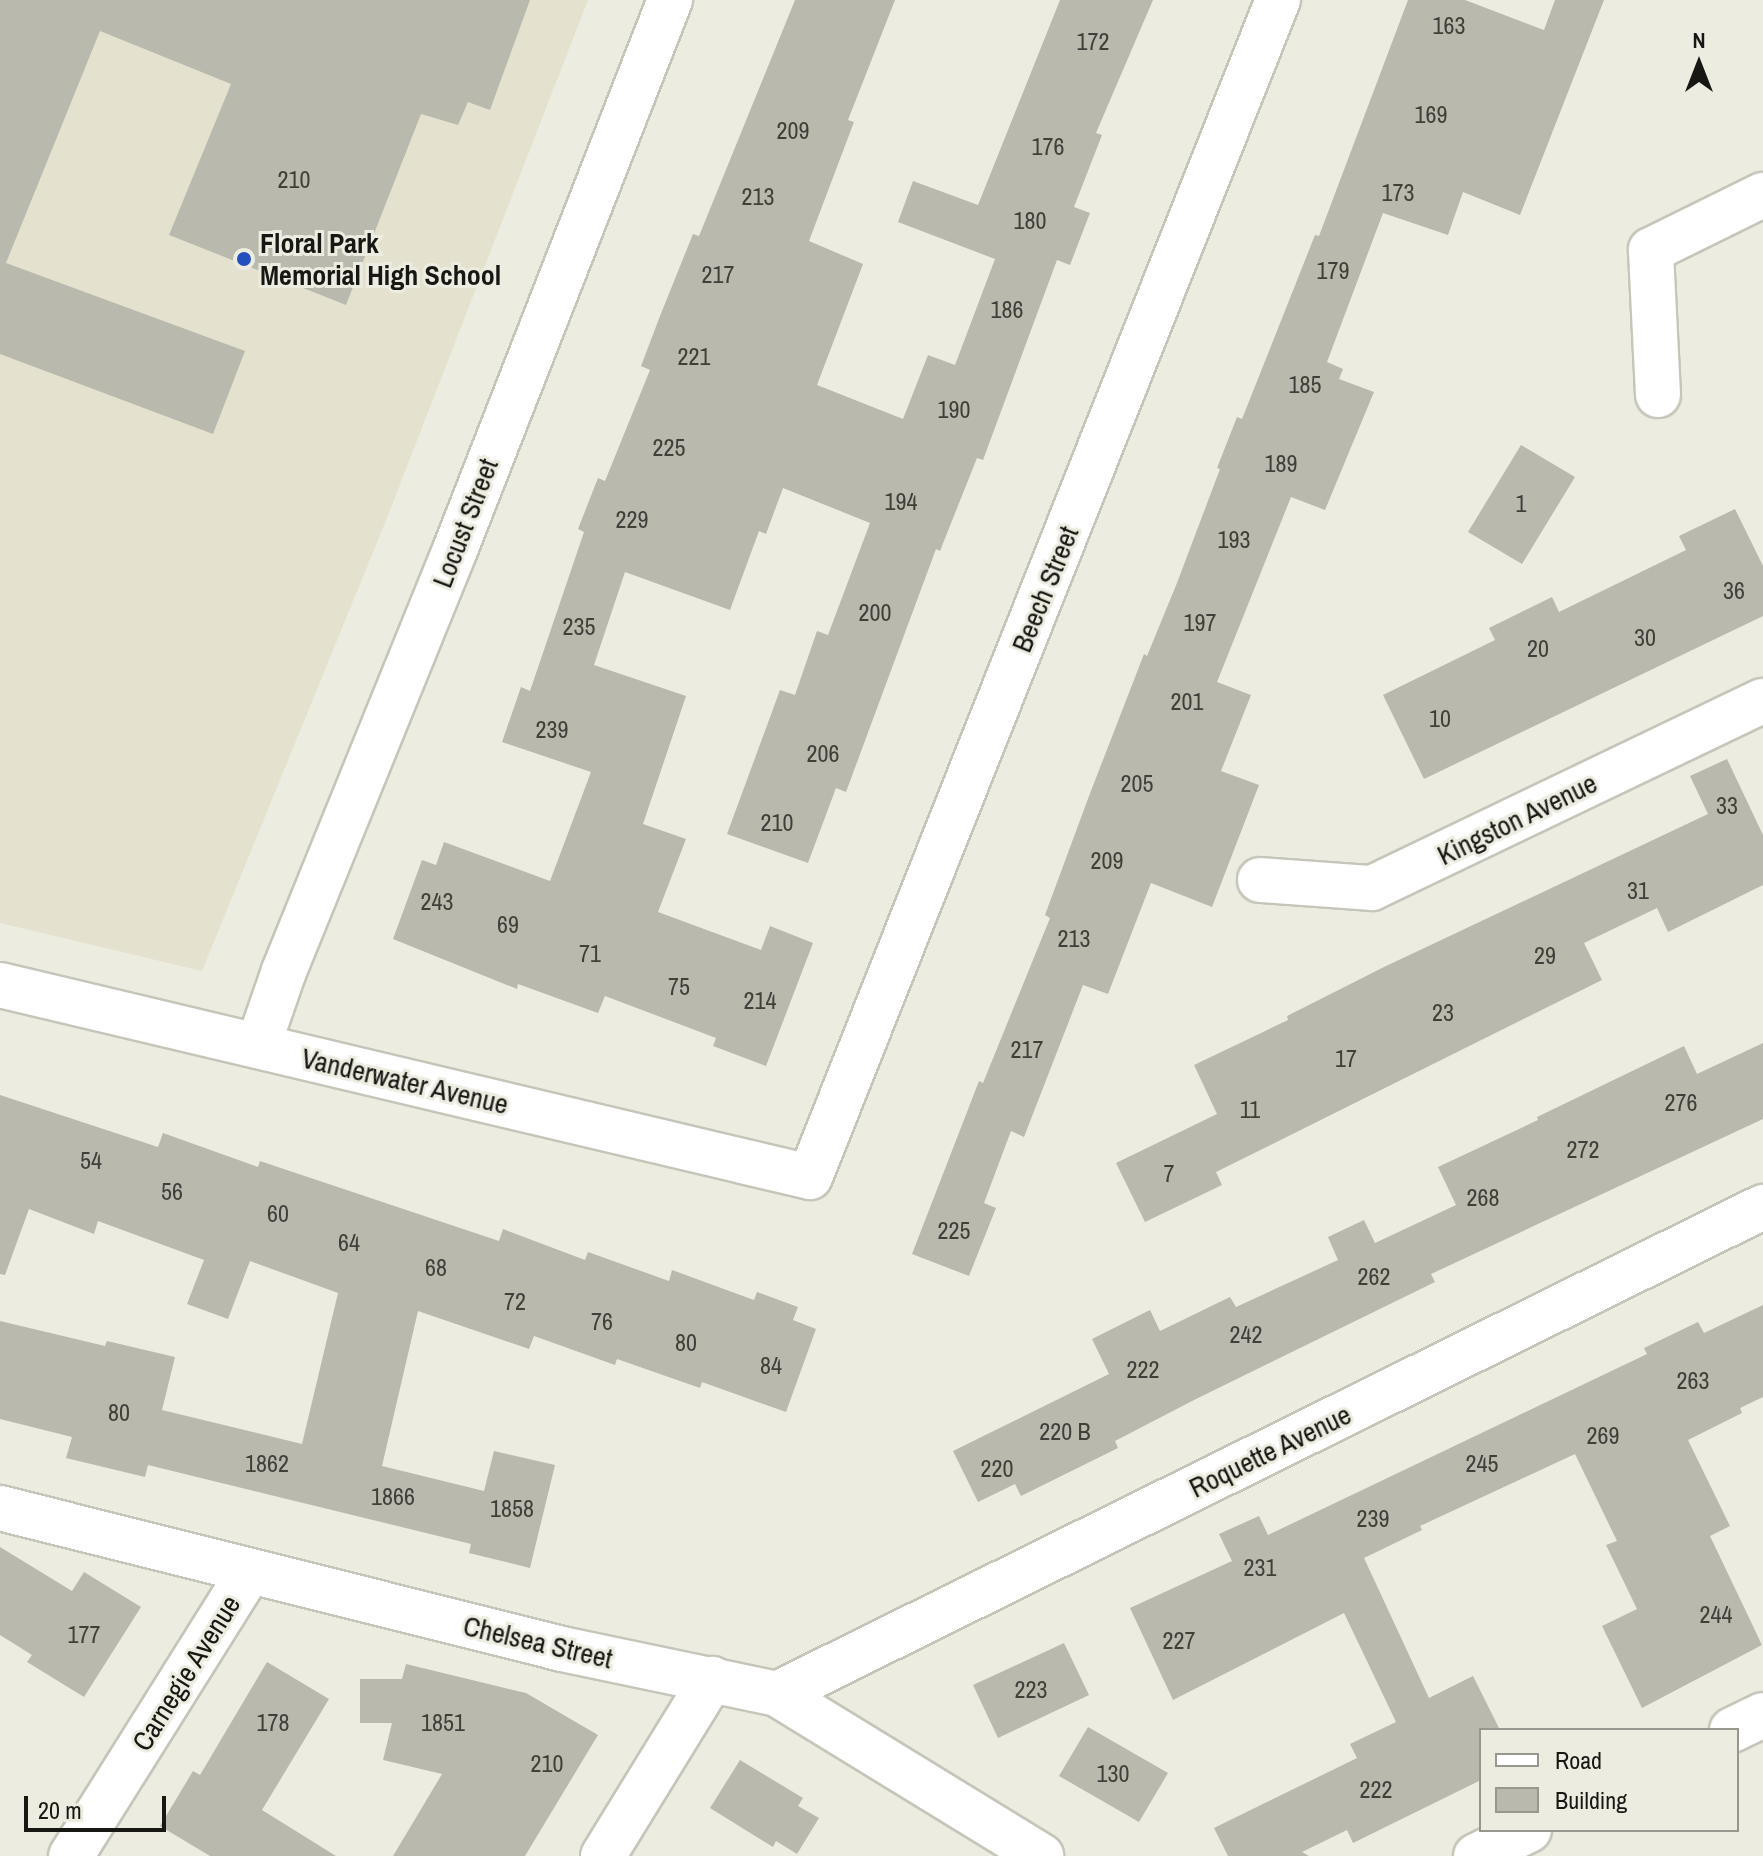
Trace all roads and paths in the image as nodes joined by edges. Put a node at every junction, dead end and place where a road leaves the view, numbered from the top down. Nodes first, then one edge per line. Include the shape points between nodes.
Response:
1 (670, 0) edge
2 (1278, 0) edge
3 (1763, 195) edge
4 (1658, 395) dead end
5 (1763, 701) edge
6 (1260, 880) dead end
7 (0, 985) edge
8 (258, 1046) junction
9 (810, 1177) joint
10 (1763, 1207) edge
11 (0, 1508) edge
12 (249, 1572) junction
13 (712, 1679) junction
14 (777, 1694) junction
15 (1763, 1715) edge
16 (1736, 1728) edge
17 (1525, 1832) edge
18 (71, 1856) edge
19 (603, 1856) edge
20 (1041, 1856) edge
21 (1476, 1856) edge

1 - 8 street, Locust Street
2 - 9 street, Beech Street
3 - 4 street via 1651,250
5 - 6 street, Kingston Avenue via 1372,888
7 - 8 street, Vanderwater Avenue
8 - 9 street, Vanderwater Avenue
10 - 14 street, Roquette Avenue
11 - 12 street, Chelsea Street
12 - 13 street, Chelsea Street via 562,1649
12 - 18 street, Carnegie Avenue
13 - 14 street, Chelsea Street
13 - 19 street
14 - 20 street, Chelsea Street
15 - 16 street
17 - 21 street

